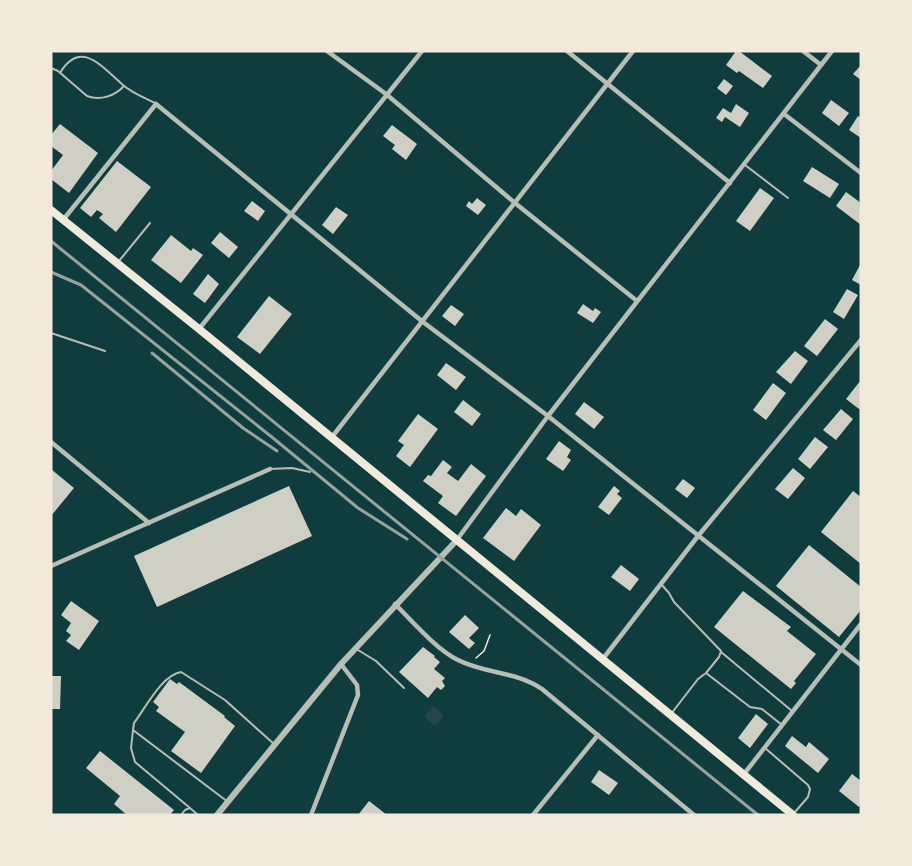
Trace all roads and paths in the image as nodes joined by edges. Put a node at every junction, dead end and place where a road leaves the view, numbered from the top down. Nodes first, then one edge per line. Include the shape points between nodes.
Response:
1 (327, 51) edge
2 (422, 51) edge
3 (567, 51) edge
4 (633, 51) edge
5 (803, 51) edge
6 (832, 51) edge
7 (821, 65) junction
8 (51, 68) edge
9 (60, 73) junction
10 (607, 85) junction
11 (124, 86) junction
12 (386, 94) junction
13 (156, 104) junction
14 (784, 114) junction
15 (745, 165) junction
16 (861, 173) edge
17 (730, 183) junction
18 (788, 198) dead end
19 (514, 203) junction
20 (51, 210) edge
21 (292, 213) junction
22 (63, 220) junction
23 (150, 223) dead end
24 (118, 263) junction
25 (637, 301) junction
26 (423, 322) junction
27 (199, 329) junction
28 (51, 333) edge
29 (861, 340) edge
30 (105, 351) dead end
31 (548, 416) junction
32 (332, 437) junction
33 (51, 442) edge
34 (270, 469) joint
35 (310, 472) dead end
36 (148, 523) junction
37 (698, 536) junction
38 (456, 541) junction
39 (51, 566) edge
40 (661, 584) junction
41 (395, 604) junction
42 (861, 624) edge
43 (490, 635) dead end
44 (355, 648) junction
45 (840, 648) junction
46 (721, 651) junction
47 (602, 660) junction
48 (463, 663) junction
49 (341, 664) junction
50 (861, 665) edge
51 (706, 673) junction
52 (404, 688) dead end
53 (792, 711) junction
54 (671, 714) junction
55 (782, 725) junction
56 (134, 730) junction
57 (598, 735) junction
58 (274, 744) junction
59 (764, 748) junction
60 (744, 774) junction
61 (228, 802) junction
62 (190, 808) junction
63 (181, 815) edge
64 (198, 815) edge
65 (217, 815) edge
66 (311, 815) edge
67 (533, 815) edge
68 (694, 815) edge
69 (793, 815) edge

1 - 12 street
2 - 12 street
3 - 10 street
4 - 10 street
5 - 7 street
6 - 7 street
7 - 14 street
8 - 9 lane
9 - 11 lane via 93,98 108,97
9 - 11 lane via 69,60 84,57 103,66
10 - 17 street
10 - 19 street
11 - 13 lane
12 - 19 street
12 - 21 street
13 - 21 street
13 - 22 street
14 - 15 street
14 - 16 street
15 - 17 street
15 - 18 lane
17 - 25 street
19 - 25 street
19 - 26 street
20 - 22 main road
21 - 26 street
21 - 27 street
22 - 24 main road
23 - 24 lane
24 - 27 main road
25 - 31 street
26 - 31 street
26 - 32 street
27 - 32 main road
28 - 30 lane
29 - 37 street
31 - 37 street
31 - 38 street
32 - 38 main road
33 - 36 street
34 - 35 lane
34 - 36 street
36 - 39 street
37 - 40 street
37 - 45 street
38 - 41 street
38 - 47 main road
40 - 46 lane
40 - 47 street
41 - 44 street
41 - 48 street
42 - 45 street
43 - 48 path via 481,655
44 - 49 street
44 - 52 lane via 376,661
45 - 50 street
45 - 53 street
46 - 51 lane
46 - 53 lane
47 - 54 main road
48 - 57 street via 533,683
49 - 58 street
49 - 66 street via 357,685 358,695
51 - 54 lane
51 - 55 lane via 750,707 762,709
53 - 55 street
54 - 60 main road
55 - 59 street
56 - 58 lane via 134,723 166,679 181,672 225,700
56 - 61 lane
56 - 62 lane via 130,748 135,762
57 - 67 street
57 - 68 street
58 - 61 street
59 - 60 street
59 - 69 lane via 810,789
60 - 69 main road
61 - 65 street
62 - 63 lane
62 - 64 lane

